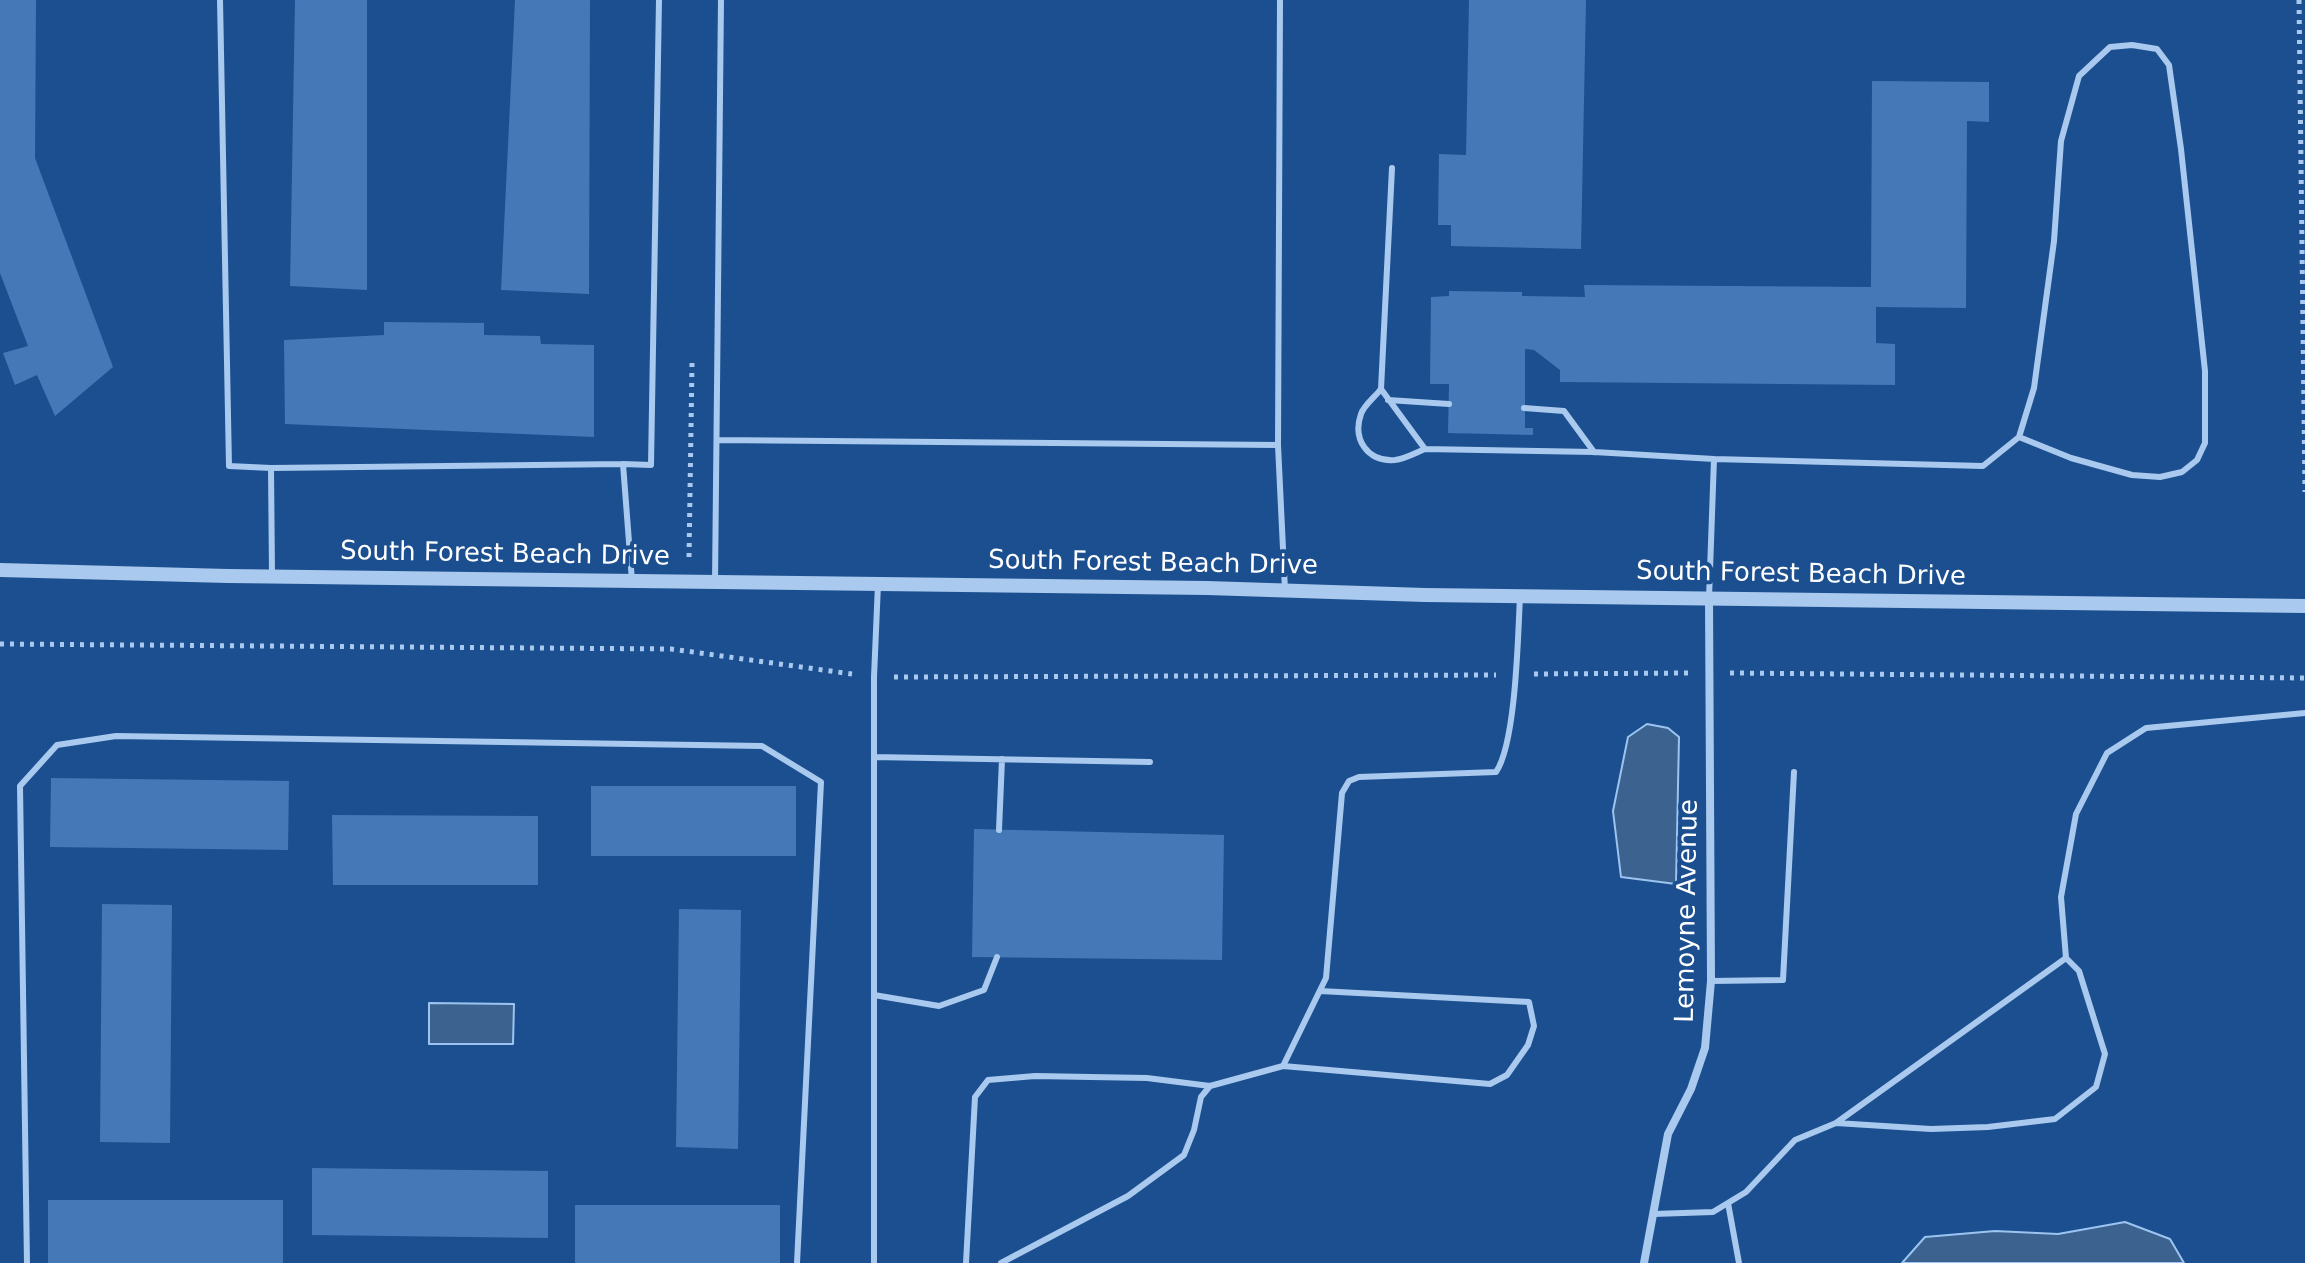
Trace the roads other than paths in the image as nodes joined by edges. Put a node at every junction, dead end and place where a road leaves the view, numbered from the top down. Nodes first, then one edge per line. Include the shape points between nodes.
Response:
1 (220, 0) edge
2 (659, 0) edge
3 (721, 0) edge
4 (1280, 0) edge
5 (1392, 168) dead end
6 (1381, 389) junction
7 (1388, 400) junction
8 (1449, 404) dead end
9 (1524, 408) dead end
10 (2019, 437) junction
11 (717, 440) junction
12 (1278, 445) junction
13 (1425, 449) junction
14 (1594, 452) junction
15 (1714, 459) junction
16 (623, 464) junction
17 (271, 468) junction
18 (0, 570) edge
19 (272, 577) junction
20 (632, 581) junction
21 (715, 582) junction
22 (878, 584) junction
23 (1285, 590) junction
24 (1520, 596) junction
25 (1709, 598) junction
26 (2305, 606) edge
27 (2305, 713) edge
28 (874, 757) junction
29 (1002, 759) junction
30 (1150, 762) dead end
31 (1794, 772) dead end
32 (999, 830) dead end
33 (997, 957) dead end
34 (2066, 958) junction
35 (1711, 981) junction
36 (1320, 991) junction
37 (874, 995) junction
38 (1283, 1066) junction
39 (1210, 1086) junction
40 (1836, 1123) junction
41 (1728, 1203) junction
42 (1653, 1214) junction
43 (27, 1263) edge
44 (797, 1263) edge
45 (874, 1263) edge
46 (966, 1263) edge
47 (1001, 1263) edge
48 (1644, 1263) edge
49 (1739, 1263) edge

1 - 17 lane via 229,466
2 - 16 lane via 651,465
3 - 11 lane
4 - 12 lane
5 - 6 lane
6 - 7 lane
6 - 13 lane via 1361,412 1358,433 1364,450 1379,460 1399,460
7 - 8 lane
7 - 13 lane
9 - 14 lane via 1564,411
10 - 10 lane via 2034,388 2061,141 2079,76 2110,47 2157,49 2169,65 2181,149 2205,371 2205,443 2197,460 2182,472 2160,477 2071,458
10 - 15 lane via 1983,466
11 - 12 lane
11 - 21 lane
12 - 23 lane
13 - 14 lane
14 - 15 lane
15 - 25 lane
16 - 17 lane
16 - 20 lane
17 - 19 lane
18 - 19 street, South Forest Beach Drive
19 - 20 street, South Forest Beach Drive
20 - 21 street, South Forest Beach Drive
21 - 22 street, South Forest Beach Drive
22 - 23 street, South Forest Beach Drive
22 - 28 lane
23 - 24 street, South Forest Beach Drive
24 - 25 street, South Forest Beach Drive
24 - 36 lane via 1505,760 1496,772 1359,777 1342,793 1326,978
25 - 26 street, South Forest Beach Drive
25 - 35 street, Lemoyne Avenue
27 - 34 lane via 2146,728 2107,753 2076,814 2061,897
28 - 29 lane
28 - 37 lane
29 - 30 lane
29 - 32 lane
31 - 35 lane via 1783,980
33 - 37 lane via 984,990 939,1006
34 - 40 lane
34 - 40 lane via 2079,971 2105,1054 2096,1087 2055,1119 1931,1129
35 - 42 street, Lemoyne Avenue via 1705,1048 1668,1134
36 - 38 lane
36 - 38 lane via 1529,1002 1534,1026 1507,1075 1490,1084
37 - 45 lane
38 - 39 lane
39 - 46 lane via 1147,1078 988,1080 975,1097
39 - 47 lane via 1201,1097 1184,1155 1128,1196
40 - 41 lane via 1795,1140 1746,1192
41 - 42 lane via 1713,1212
41 - 49 lane
42 - 48 street, Lemoyne Avenue
43 - 44 lane via 20,786 57,745 116,736 762,746 821,782

